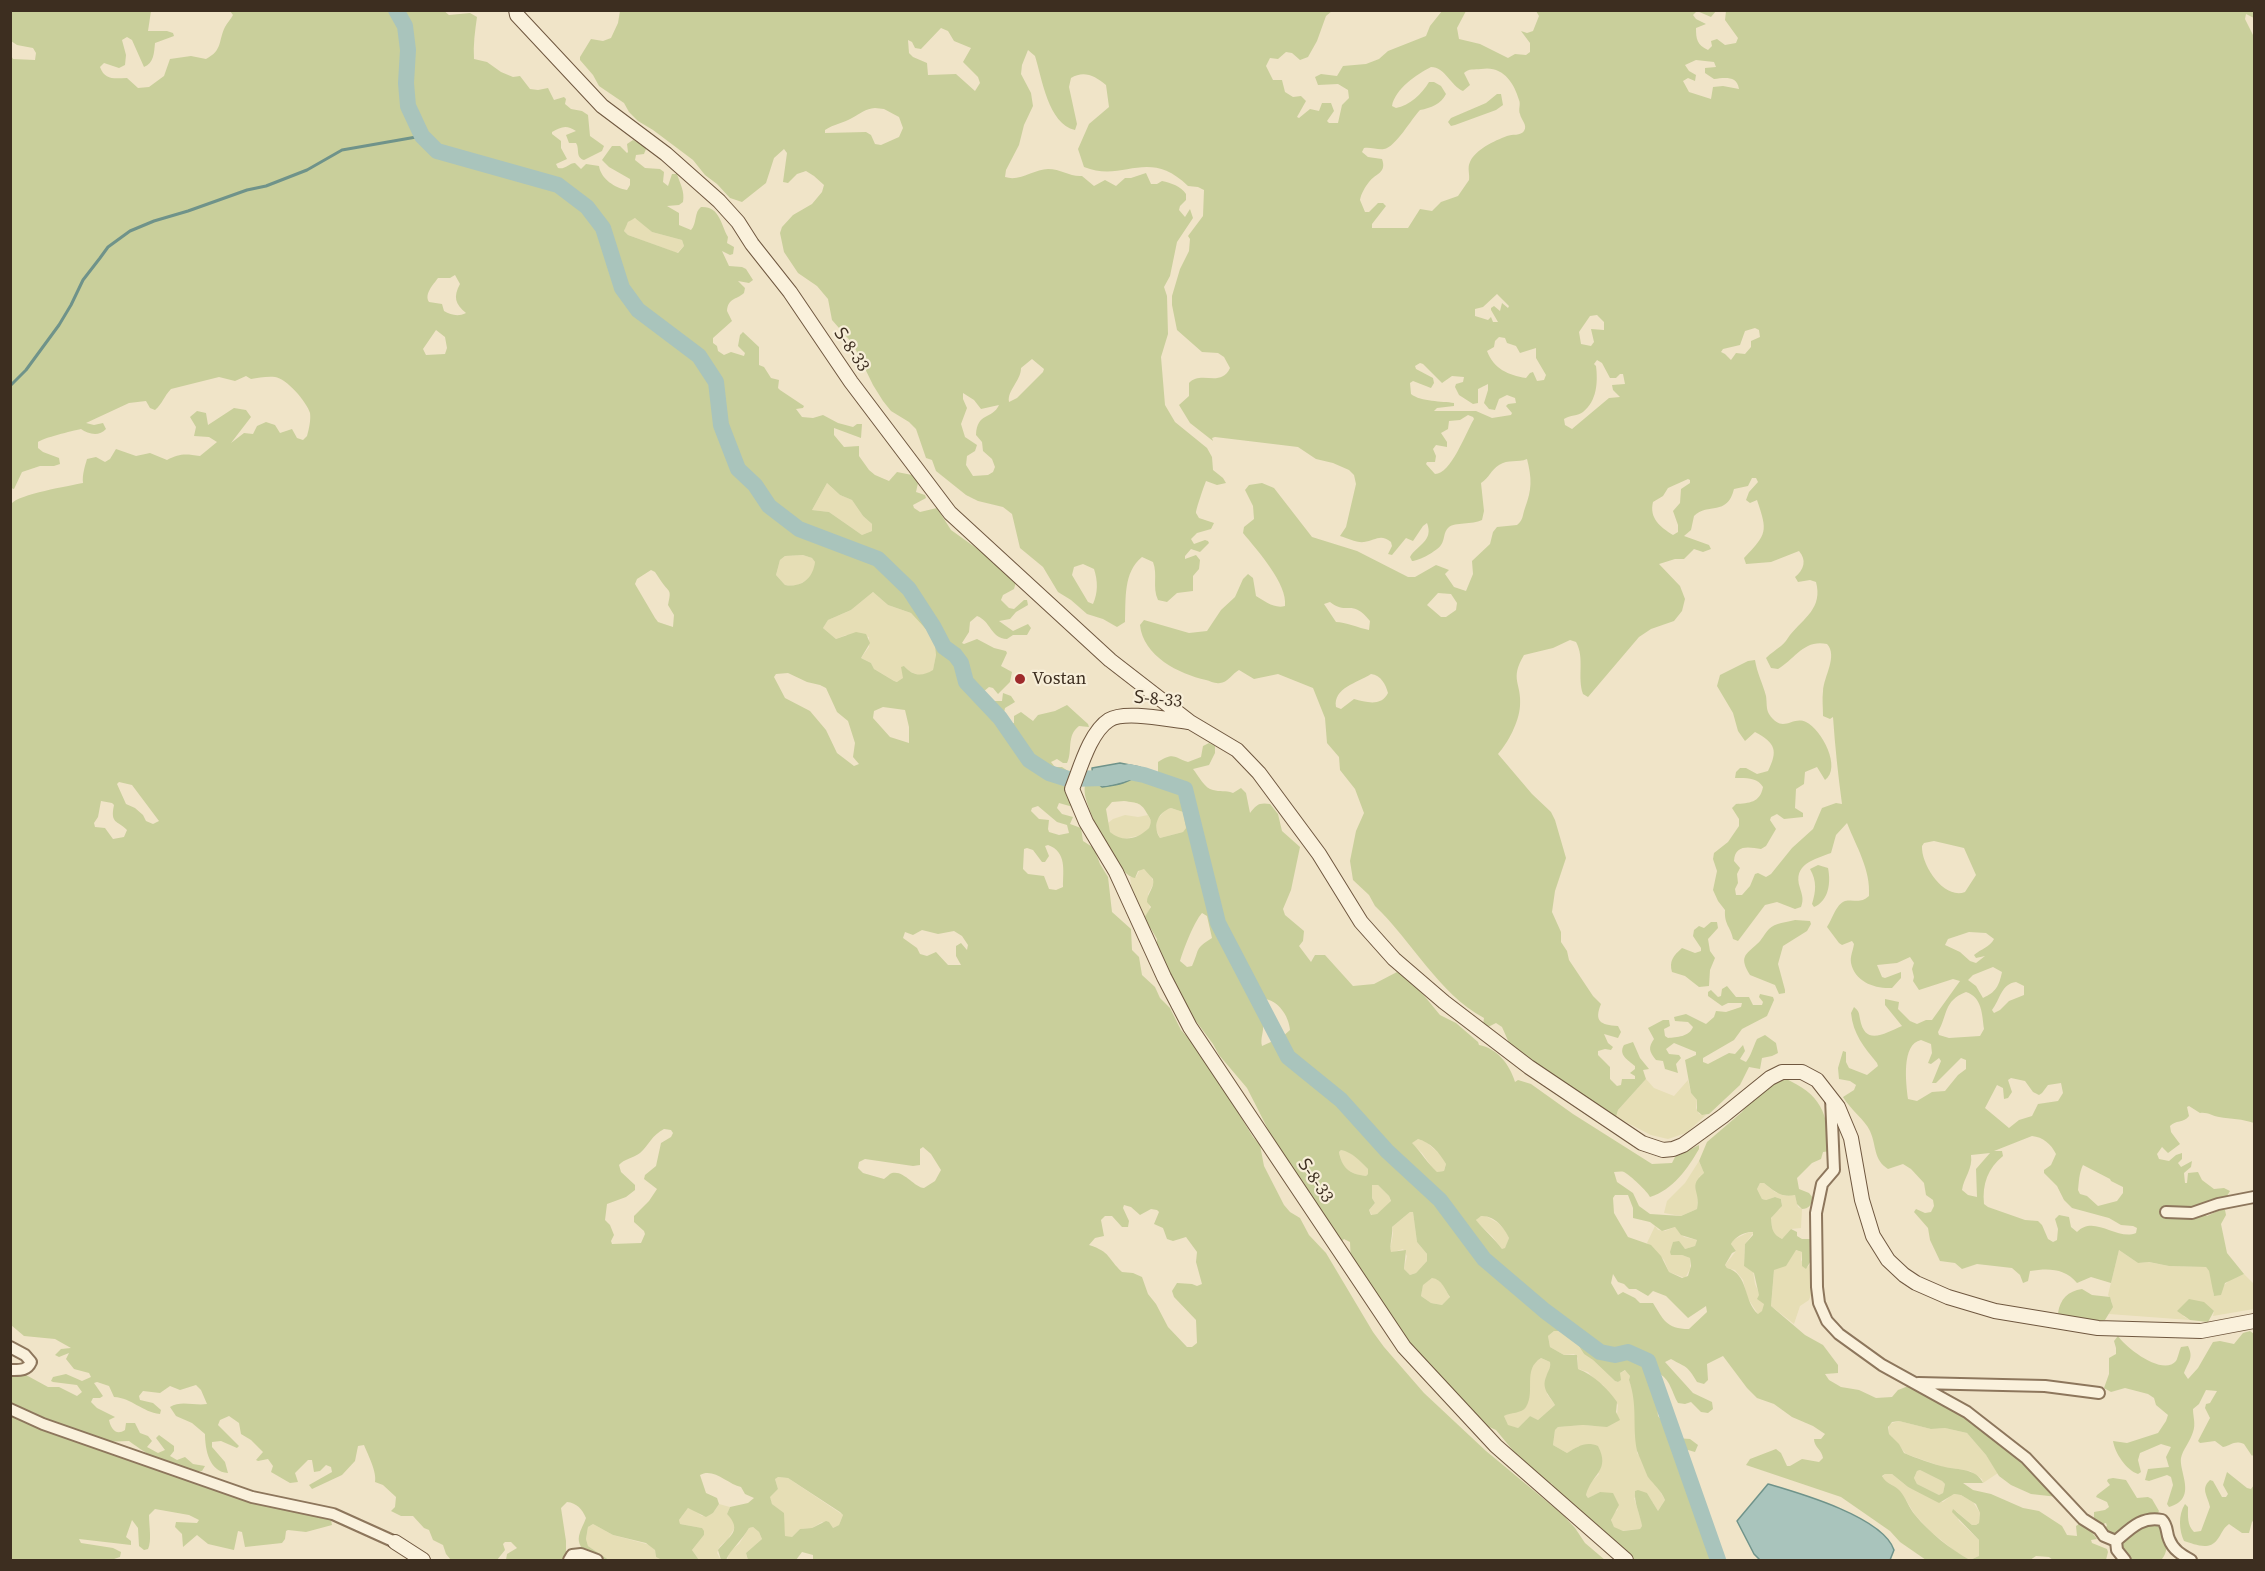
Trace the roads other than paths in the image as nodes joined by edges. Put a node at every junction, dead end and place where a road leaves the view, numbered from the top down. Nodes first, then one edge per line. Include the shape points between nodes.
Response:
1 (516, 10) edge
2 (1190, 722) junction
3 (1831, 1098) junction
4 (2254, 1197) edge
5 (2166, 1212) dead end
6 (2254, 1321) edge
7 (10, 1347) edge
8 (10, 1370) edge
9 (1914, 1383) junction
10 (2099, 1393) dead end
11 (10, 1409) edge
12 (2116, 1541) junction
13 (395, 1542) joint
14 (423, 1560) edge
15 (569, 1560) edge
16 (597, 1560) edge
17 (1626, 1560) edge
18 (2125, 1560) edge
19 (2191, 1560) edge

1 - 2 street, Տ-8-33 / Տ-8-33 via 602,106 666,154 738,222 850,382 950,513 1110,660
2 - 3 street via 1237,750 1258,773 1319,854 1360,922 1394,959 1529,1067 1641,1143 1655,1149 1673,1149 1782,1072 1809,1074
2 - 17 street, Տ-8-33 / Տ-8-33 via 1127,716 1110,720 1093,738 1072,789 1190,1027 1404,1347 1496,1446
3 - 6 street via 1851,1138 1873,1236 1888,1260 1904,1275 1932,1291 2013,1315 2098,1328 2178,1331
3 - 9 street via 1834,1170 1822,1184 1816,1213 1819,1303 1827,1321 1839,1334
4 - 5 street via 2192,1213
7 - 8 street via 31,1362 24,1370
9 - 10 street via 2044,1386
9 - 12 street via 1967,1412 2019,1453 2083,1519
11 - 13 street via 252,1497 333,1514
12 - 18 street
12 - 19 street via 2141,1521 2163,1520 2174,1549
13 - 14 street
15 - 16 street via 576,1554

